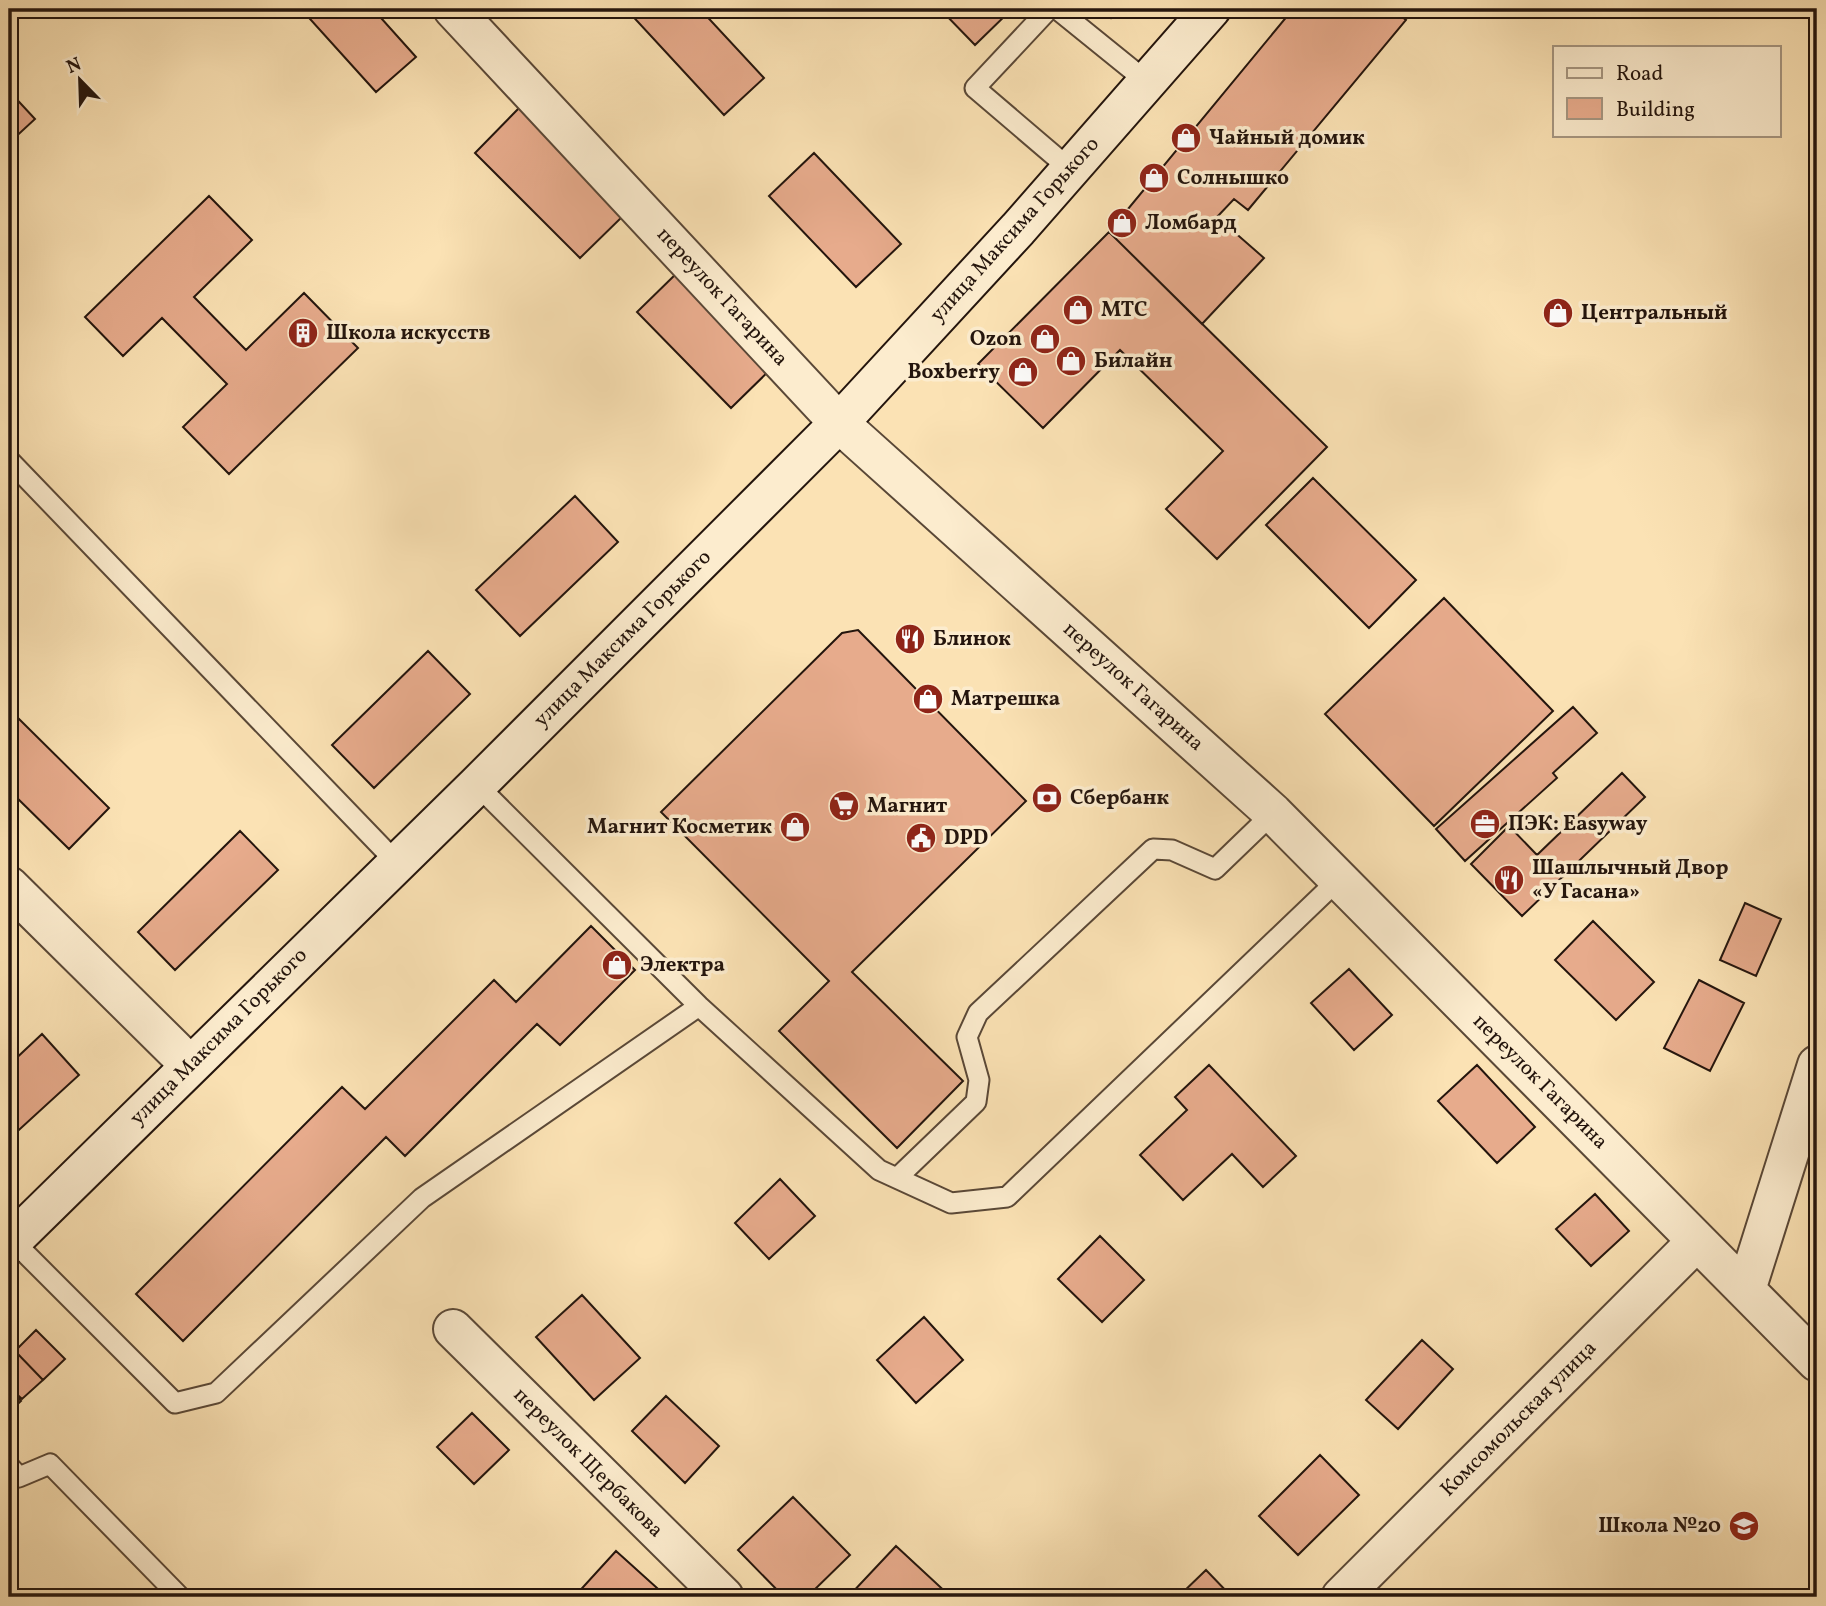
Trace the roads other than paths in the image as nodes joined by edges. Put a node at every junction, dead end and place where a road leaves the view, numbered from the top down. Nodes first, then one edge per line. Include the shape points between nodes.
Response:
1 (453, 9) edge
2 (1049, 9) edge
3 (1057, 9) edge
4 (1211, 9) edge
5 (1146, 81) junction
6 (1070, 170) junction
7 (839, 422) junction
8 (9, 460) edge
9 (477, 785) junction
10 (1273, 813) junction
11 (396, 862) junction
12 (1339, 879) junction
13 (9, 886) edge
14 (699, 1006) junction
15 (190, 1065) junction
16 (1817, 1065) edge
17 (897, 1178) junction
18 (1697, 1241) junction
19 (11, 1242) edge
20 (1746, 1290) junction
21 (453, 1329) dead end
22 (1817, 1362) edge
23 (9, 1466) edge
24 (180, 1597) edge
25 (724, 1597) edge
26 (1341, 1597) edge

1 - 7 street, переулок Гагарина
2 - 6 lane via 975,88
3 - 5 lane
4 - 5 street, улица Максима Горького
5 - 6 street, улица Максима Горького
6 - 7 street, улица Максима Горького
7 - 9 street, улица Максима Горького
7 - 10 street, переулок Гагарина
8 - 11 lane
9 - 11 street, улица Максима Горького
9 - 14 lane
10 - 12 street, переулок Гагарина
10 - 17 lane via 1215,869 1172,850 1153,849 978,1013 967,1037 979,1080 976,1102
11 - 15 street, улица Максима Горького
12 - 17 lane via 1007,1198 951,1203
12 - 18 street, переулок Гагарина
13 - 15 street
14 - 17 lane via 879,1170
14 - 19 lane via 422,1198 216,1393 175,1403
15 - 19 street, улица Максима Горького
16 - 20 street
18 - 20 street, переулок Гагарина
18 - 26 street, Комсомольская улица
20 - 22 street, переулок Гагарина
21 - 25 street, переулок Щербакова
23 - 24 lane via 19,1477 50,1464

